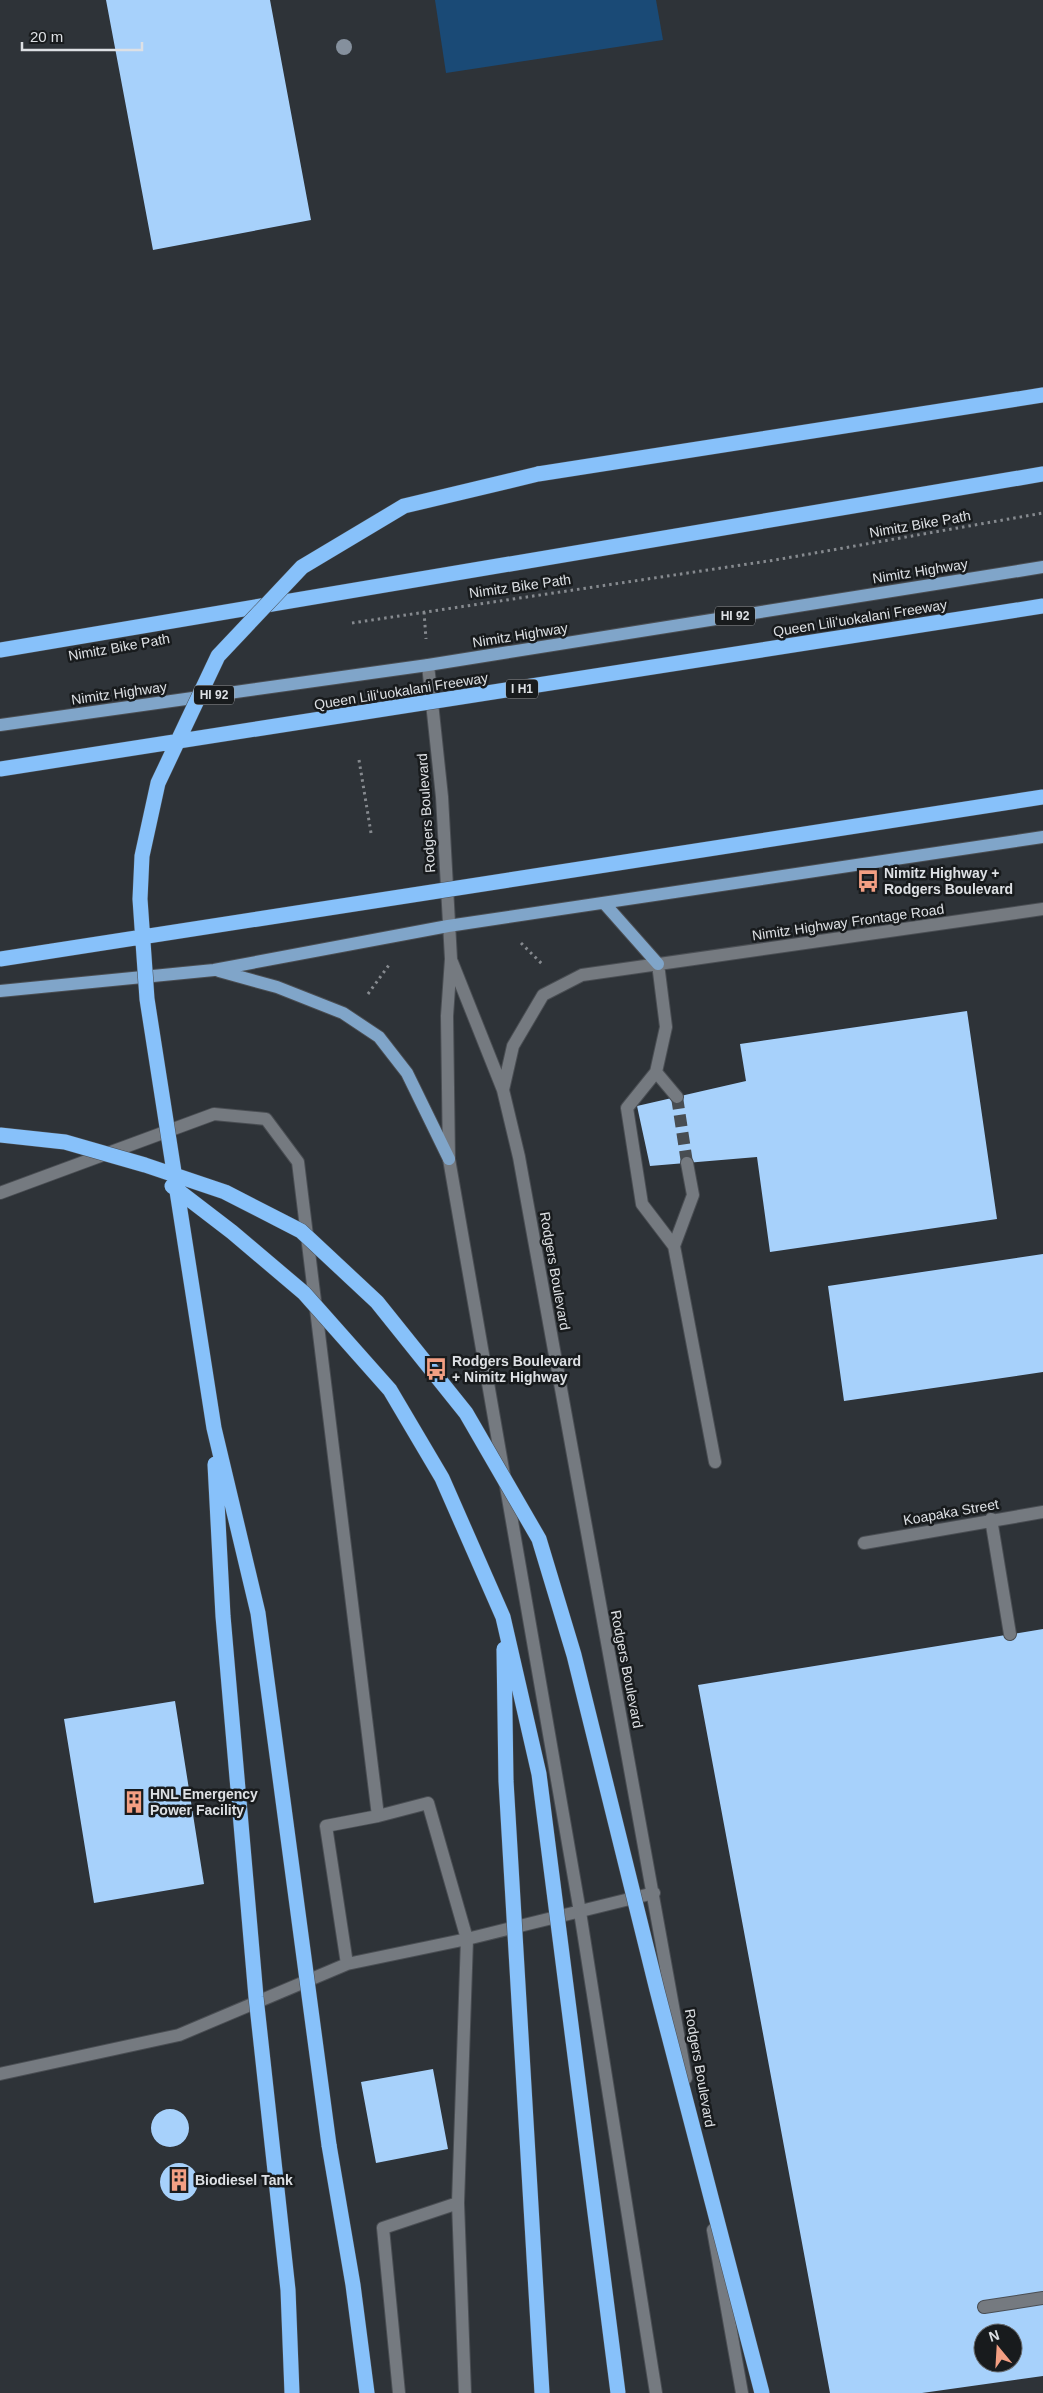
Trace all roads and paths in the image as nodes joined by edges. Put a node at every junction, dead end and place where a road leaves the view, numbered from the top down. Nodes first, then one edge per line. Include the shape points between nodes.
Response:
1 (1043, 395) edge
2 (1043, 474) edge
3 (1043, 514) edge
4 (1043, 567) edge
5 (1043, 606) edge
6 (347, 623) dead end
7 (0, 650) edge
8 (428, 665) junction
9 (0, 725) edge
10 (359, 760) dead end
11 (0, 769) edge
12 (1043, 797) edge
13 (371, 833) dead end
14 (1043, 837) edge
15 (604, 903) junction
16 (1043, 909) edge
17 (448, 926) junction
18 (518, 940) dead end
19 (0, 959) edge
20 (450, 960) junction
21 (392, 961) dead end
22 (658, 964) junction
23 (544, 966) dead end
24 (214, 970) junction
25 (0, 991) edge
26 (368, 994) dead end
27 (656, 1072) junction
28 (503, 1090) junction
29 (676, 1097) tunnel mouth
30 (0, 1135) edge
31 (449, 1159) junction
32 (687, 1163) tunnel mouth
33 (145, 1165) junction
34 (0, 1193) edge
35 (674, 1246) junction
36 (214, 1428) junction
37 (715, 1462) dead end
38 (1043, 1512) edge
39 (991, 1519) junction
40 (864, 1543) dead end
41 (503, 1617) junction
42 (1010, 1634) dead end
43 (378, 1816) junction
44 (654, 1893) junction
45 (580, 1912) junction
46 (466, 1939) junction
47 (347, 1964) junction
48 (0, 2074) edge
49 (458, 2203) junction
50 (1043, 2298) edge
51 (984, 2307) dead end
52 (292, 2393) edge
53 (367, 2393) edge
54 (399, 2393) edge
55 (465, 2393) edge
56 (542, 2393) edge
57 (618, 2393) edge
58 (656, 2393) edge
59 (742, 2393) edge
60 (762, 2393) edge

1 - 36 highway, bridge via 538,474 404,506 302,568 218,656 158,783 142,856 140,899 147,999
2 - 7 highway
3 - 6 path, Nimitz Bike Path via 775,560
4 - 8 main road, Nimitz Highway / HI 92
5 - 11 highway, Queen Liliʻuokalani Freeway / I H1, bridge
8 - 9 main road, Nimitz Highway / HI 92
8 - 17 street, Rodgers Boulevard via 442,797
10 - 13 path
12 - 19 highway, bridge
14 - 15 main road
15 - 17 main road
15 - 22 main road
16 - 22 street, Nimitz Highway Frontage Road
17 - 20 street, Rodgers Boulevard
17 - 24 main road
18 - 23 path
20 - 28 street, Rodgers Boulevard
20 - 31 street, Rodgers Boulevard via 447,1016
21 - 26 path
22 - 27 street via 666,1027
22 - 28 street, Nimitz Highway Frontage Road via 582,975 543,995 513,1046
24 - 25 main road
24 - 31 main road via 277,986 343,1013 379,1037 407,1073
27 - 29 street
27 - 35 street via 627,1108 642,1204
28 - 44 street, Rodgers Boulevard via 519,1158
30 - 33 highway, bridge via 65,1142
31 - 45 street, Rodgers Boulevard
32 - 35 street via 692,1195
33 - 41 highway, bridge via 304,1293 390,1390 442,1478
33 - 60 highway, bridge via 225,1192 301,1231 377,1302 466,1413 539,1539 574,1655
34 - 43 street via 214,1114 266,1119 298,1162
35 - 37 street
36 - 52 highway, bridge via 222,1616 256,1997 288,2290
36 - 53 highway, bridge via 258,1613 329,2145
38 - 39 street, Koapaka Street
39 - 40 street, Koapaka Street
39 - 42 street
41 - 56 highway, bridge via 506,1781
41 - 57 highway, bridge via 539,1774
43 - 46 street via 428,1803
43 - 47 street via 326,1826
44 - 45 street
44 - 59 street, Rodgers Boulevard
45 - 46 street
45 - 58 street, Rodgers Boulevard
46 - 47 street
46 - 49 street
47 - 48 street via 179,2035
49 - 54 street via 383,2228
49 - 55 street
50 - 51 street

